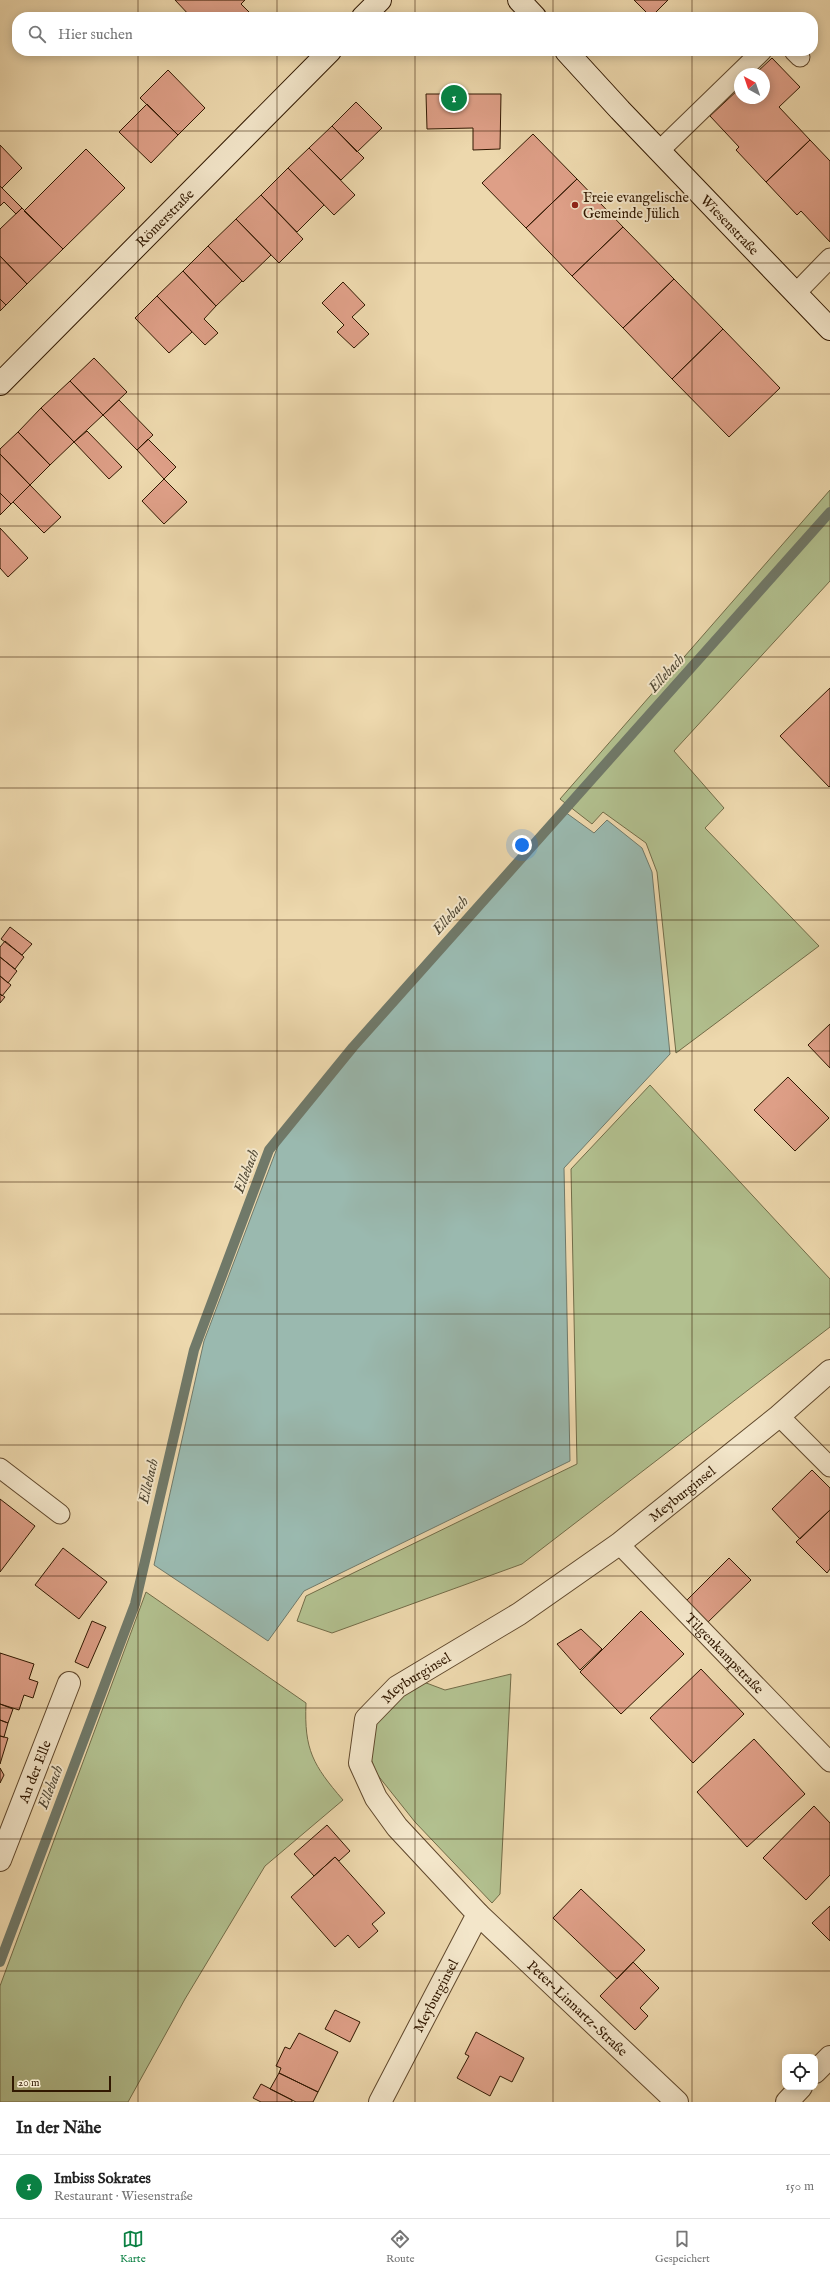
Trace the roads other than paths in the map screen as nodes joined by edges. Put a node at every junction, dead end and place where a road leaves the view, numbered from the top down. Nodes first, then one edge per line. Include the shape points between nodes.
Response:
1 (380, 0) edge
2 (519, 0) edge
3 (368, 12) edge
4 (530, 12) edge
5 (325, 56) edge
6 (571, 56) edge
7 (757, 56) edge
8 (658, 151) junction
9 (830, 258) edge
10 (795, 294) junction
11 (830, 329) edge
12 (0, 384) edge
13 (830, 1371) edge
14 (779, 1416) junction
15 (830, 1467) edge
16 (0, 1468) edge
17 (60, 1514) dead end
18 (619, 1544) junction
19 (69, 1683) dead end
20 (830, 1762) edge
21 (0, 1860) edge
22 (478, 1914) junction
23 (830, 2056) edge
24 (818, 2069) edge
25 (798, 2090) edge
26 (380, 2102) edge
27 (677, 2102) edge
28 (787, 2102) edge

1 - 3 street
2 - 4 street
5 - 12 street, Römerstraße
6 - 8 street, Wiesenstraße
7 - 8 lane
8 - 10 street, Wiesenstraße
9 - 10 lane
10 - 11 street, Wiesenstraße
13 - 14 street, Meyburginsel
14 - 15 lane
14 - 18 street, Meyburginsel
16 - 17 lane
18 - 20 lane, Tilgenkampstraße
18 - 22 street, Meyburginsel via 519,1614 397,1687 366,1719 360,1763 376,1798 397,1827
19 - 21 street, An der Elle
22 - 26 street, Meyburginsel
22 - 27 street, Peter-Linnartz-Straße
23 - 24 street
25 - 28 street

